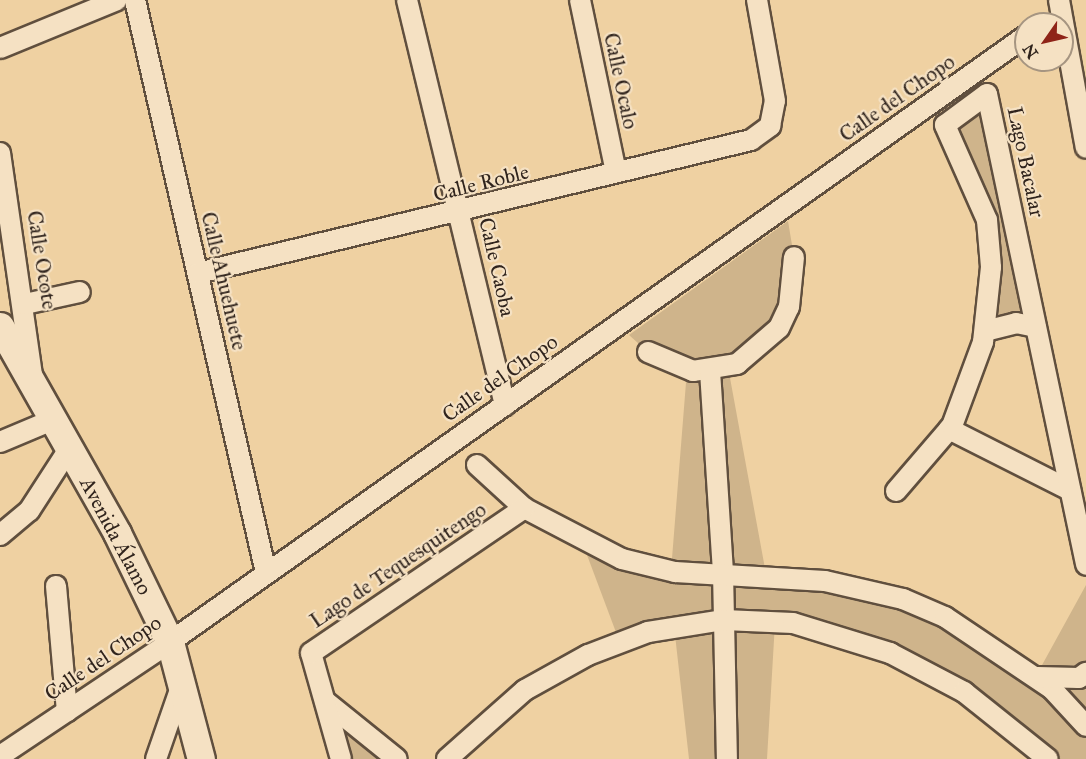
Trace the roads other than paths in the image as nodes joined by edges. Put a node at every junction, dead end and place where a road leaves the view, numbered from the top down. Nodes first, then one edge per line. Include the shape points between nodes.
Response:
1 (117, 0) edge
2 (135, 0) edge
3 (407, 0) edge
4 (580, 0) edge
5 (756, 0) edge
6 (1060, 6) edge
7 (1014, 44) edge
8 (0, 48) edge
9 (1086, 148) edge
10 (0, 153) edge
11 (616, 172) junction
12 (460, 214) junction
13 (794, 257) dead end
14 (198, 273) junction
15 (80, 292) dead end
16 (26, 304) junction
17 (0, 326) edge
18 (1036, 327) junction
19 (985, 331) junction
20 (648, 352) dead end
21 (710, 370) junction
22 (32, 375) junction
23 (505, 405) junction
24 (55, 419) junction
25 (949, 429) junction
26 (0, 442) edge
27 (69, 448) junction
28 (477, 465) dead end
29 (1070, 490) junction
30 (896, 491) dead end
31 (524, 508) junction
32 (0, 535) edge
33 (1086, 565) edge
34 (723, 572) junction
35 (266, 573) junction
36 (56, 586) dead end
37 (724, 620) junction
38 (170, 642) junction
39 (1086, 673) edge
40 (1036, 677) junction
41 (181, 687) junction
42 (324, 701) junction
43 (67, 712) junction
44 (1086, 726) edge
45 (0, 756) edge
46 (156, 759) edge
47 (201, 759) edge
48 (341, 759) edge
49 (397, 759) edge
50 (447, 759) edge
51 (726, 759) edge
52 (1048, 759) edge

1 - 8 street
2 - 14 street, Calle Ahuehuete
3 - 12 street, Calle Caoba
4 - 11 street, Calle Ocalo
5 - 11 street, Calle Roble via 776,101 770,126 752,140
6 - 9 street
7 - 23 street, Calle del Chopo
10 - 16 street, Calle Ocote
11 - 12 street, Calle Roble
12 - 14 street, Calle Roble
12 - 23 street, Calle Caoba
13 - 21 street via 789,307 779,328 737,364
14 - 35 street, Calle Ahuehuete
15 - 16 street
16 - 22 street, Calle Ocote
17 - 22 street, Avenida Álamo
18 - 19 street via 1016,323
18 - 19 street, Lago Bacalar via 987,94 945,125 987,220 991,267
18 - 29 street, Lago Bacalar
19 - 25 street, Lago Bacalar via 970,386
20 - 21 street via 670,365
21 - 34 street
22 - 24 street, Avenida Álamo
23 - 35 street, Calle del Chopo
24 - 26 street
24 - 27 street, Avenida Álamo
25 - 29 street
25 - 30 street, Lago Bacalar
27 - 32 street via 29,511
27 - 38 street, Avenida Álamo
28 - 31 street, Lago de Tequesquitengo
29 - 33 street, Lago Bacalar
31 - 34 street, Lago de Tequesquitengo via 622,559 675,572
31 - 42 street, Lago de Tequesquitengo via 311,653
34 - 37 street
34 - 40 street, Lago de Tequesquitengo via 825,581 903,599 980,637
35 - 38 street, Calle del Chopo
36 - 43 street
37 - 50 street via 648,632 588,655 525,690
37 - 51 street
37 - 52 street via 793,623 890,653 964,692
38 - 41 street, Avenida Álamo
38 - 43 street, Calle del Chopo
39 - 40 street via 1079,678
40 - 44 street, Lago de Tequesquitengo
41 - 46 street
41 - 47 street, Avenida Álamo
42 - 48 street, Lago de Tequesquitengo
42 - 49 street
43 - 45 street, Calle del Chopo

